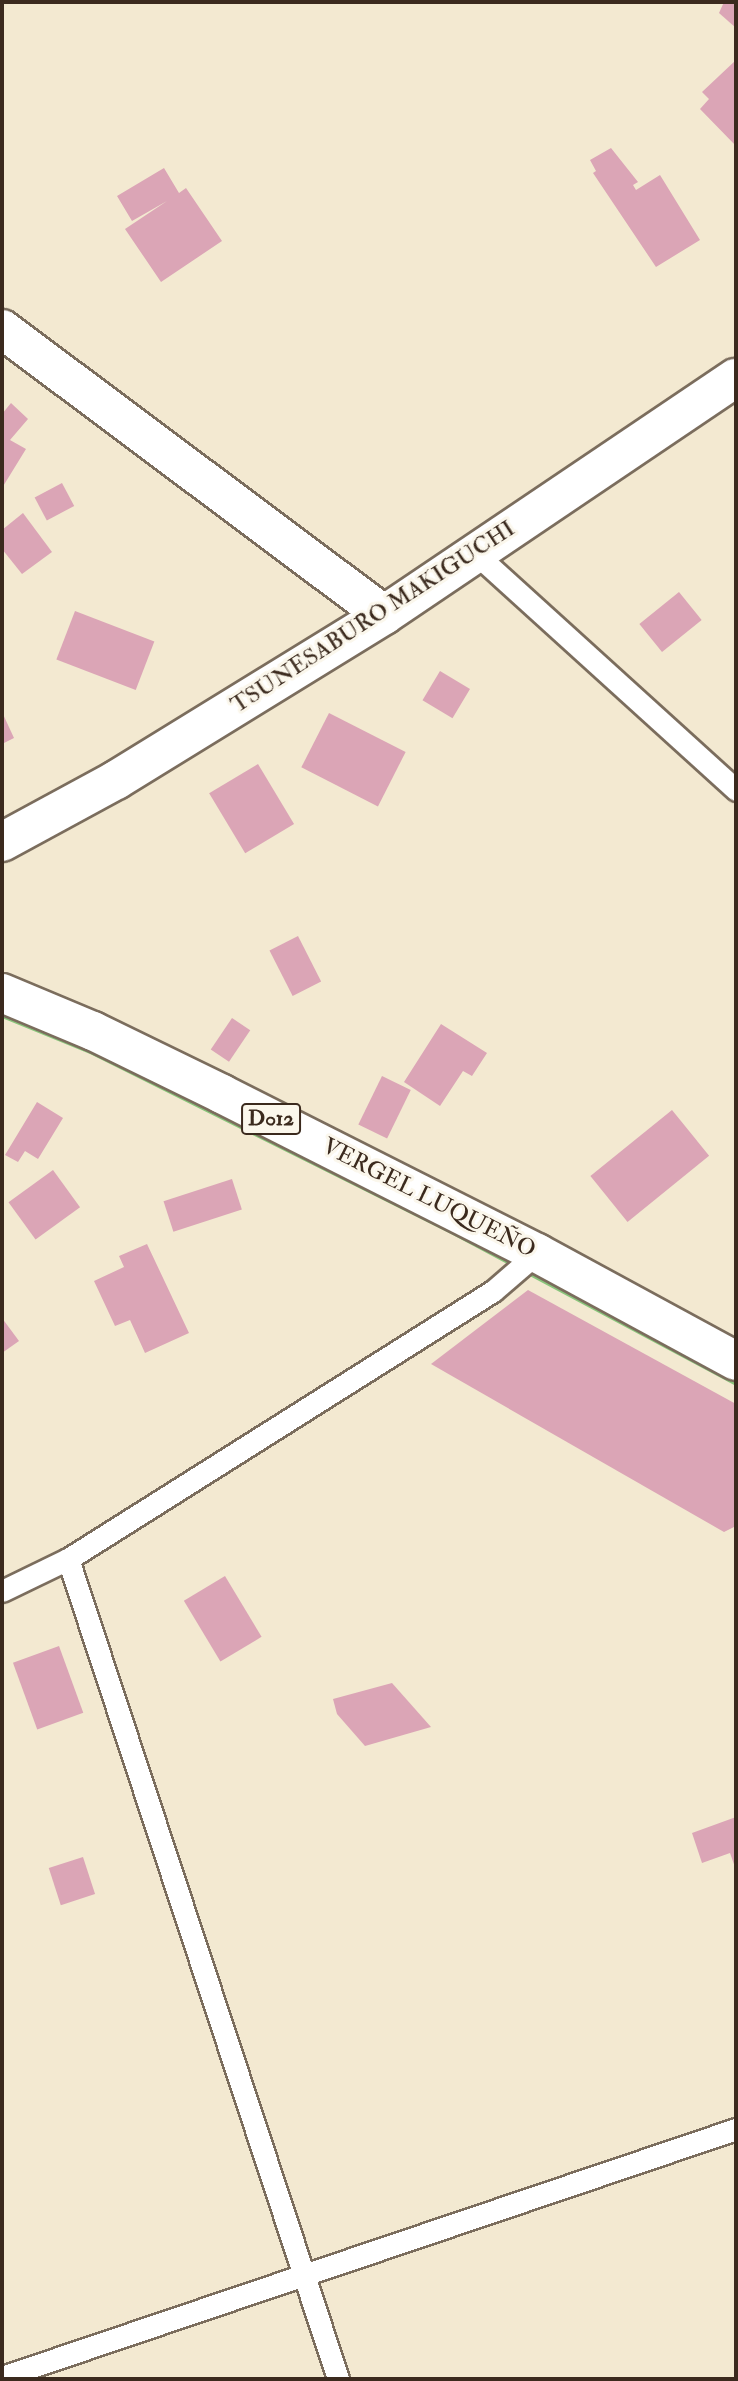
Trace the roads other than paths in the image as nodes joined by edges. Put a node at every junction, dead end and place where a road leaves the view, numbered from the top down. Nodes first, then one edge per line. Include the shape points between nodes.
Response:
1 (2, 329) edge
2 (736, 378) edge
3 (475, 553) junction
4 (384, 615) junction
5 (736, 790) edge
6 (2, 842) edge
7 (2, 993) edge
8 (537, 1252) junction
9 (736, 1361) edge
10 (68, 1559) junction
11 (2, 1591) edge
12 (736, 2129) edge
13 (304, 2277) junction
14 (2, 2377) edge
15 (338, 2379) edge

1 - 4 street
2 - 3 street, TSUNESABURO MAKIGUCHI
3 - 4 street, TSUNESABURO MAKIGUCHI
3 - 5 lane
4 - 6 street, TSUNESABURO MAKIGUCHI via 116,780
7 - 8 street, VERGEL LUQUEÑO / D012 via 93,1031
8 - 9 street, VERGEL LUQUEÑO / D012
8 - 10 lane via 493,1291
10 - 11 lane
10 - 13 lane
12 - 13 lane
13 - 14 lane
13 - 15 lane

